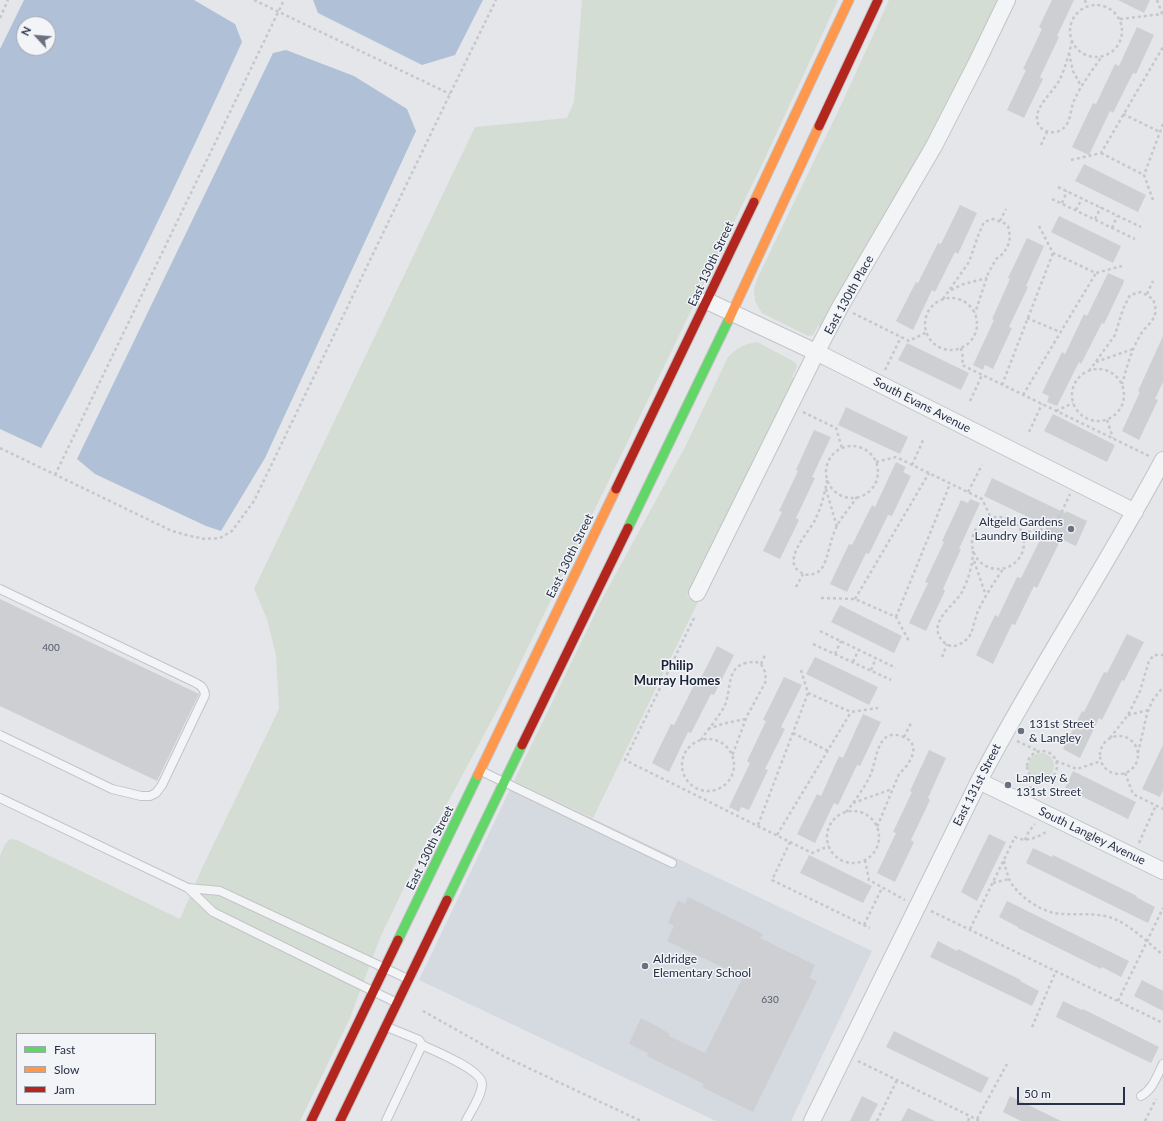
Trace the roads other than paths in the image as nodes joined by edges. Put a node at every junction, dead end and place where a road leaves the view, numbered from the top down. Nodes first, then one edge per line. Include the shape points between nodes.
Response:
1 (849, 0) edge
2 (878, 0) edge
3 (1007, 0) edge
4 (707, 301) junction
5 (732, 312) junction
6 (816, 353) junction
7 (1156, 458) edge
8 (1135, 512) junction
9 (0, 589) edge
10 (697, 593) dead end
11 (0, 735) edge
12 (480, 771) junction
13 (979, 781) junction
14 (504, 783) junction
15 (0, 798) edge
16 (672, 863) dead end
17 (1163, 871) edge
18 (188, 888) junction
19 (385, 968) junction
20 (410, 980) junction
21 (373, 992) junction
22 (398, 1003) junction
23 (386, 1027) junction
24 (422, 1045) junction
25 (1163, 1064) edge
26 (1141, 1096) dead end
27 (311, 1121) edge
28 (340, 1121) edge
29 (386, 1121) edge
30 (466, 1121) edge
31 (812, 1121) edge

1 - 4 main road, East 130th Street
2 - 5 main road
3 - 6 street, East 130th Place via 934,146
4 - 5 street, South Evans Avenue
4 - 12 main road, East 130th Street
5 - 6 street, South Evans Avenue
5 - 14 main road
6 - 8 street, South Evans Avenue
6 - 10 street, East 130th Place
7 - 8 street, East 131st Street
8 - 13 street, East 131st Street via 1003,735
9 - 11 lane via 194,682 201,686 205,695 162,785 150,796 112,789
12 - 14 lane
12 - 19 main road, East 130th Street
13 - 17 street, South Langley Avenue
13 - 31 street, East 131st Street
14 - 16 lane
14 - 20 main road
15 - 18 lane
18 - 19 lane via 220,891
18 - 21 lane via 213,912
19 - 20 lane
19 - 21 main road, East 130th Street
20 - 22 main road
21 - 22 lane
21 - 27 main road, East 130th Street
22 - 23 main road
23 - 24 lane via 419,1040
23 - 28 main road
24 - 29 lane
24 - 30 lane via 478,1075 482,1082 480,1093
25 - 26 lane via 1152,1086

